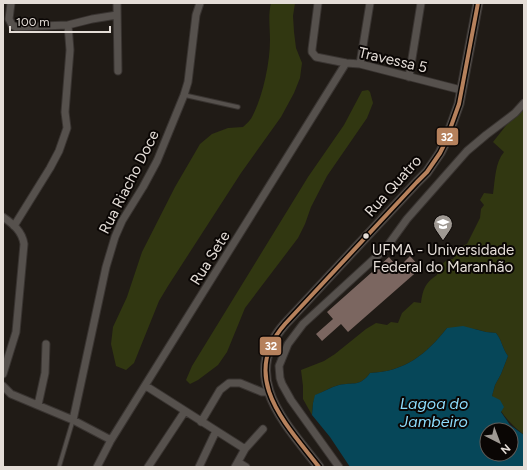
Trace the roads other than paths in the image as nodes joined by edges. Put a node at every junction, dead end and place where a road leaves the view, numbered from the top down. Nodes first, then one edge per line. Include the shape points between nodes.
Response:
1 (11, 3) edge
2 (118, 3) edge
3 (200, 3) edge
4 (318, 3) edge
5 (370, 3) edge
6 (421, 3) edge
7 (478, 3) edge
8 (117, 15) junction
9 (68, 25) junction
10 (346, 63) junction
11 (360, 64) junction
12 (118, 70) dead end
13 (409, 77) junction
14 (461, 90) junction
15 (184, 95) junction
16 (524, 103) edge
17 (238, 107) dead end
18 (3, 217) edge
19 (14, 226) junction
20 (46, 344) dead end
21 (3, 374) edge
22 (3, 386) edge
23 (146, 386) junction
24 (268, 392) junction
25 (38, 405) junction
26 (185, 411) junction
27 (73, 420) junction
28 (201, 422) junction
29 (263, 429) dead end
30 (216, 431) junction
31 (111, 440) junction
32 (245, 450) junction
33 (237, 464) edge
34 (59, 467) edge
35 (97, 467) edge
36 (148, 467) edge
37 (198, 467) edge
38 (246, 467) edge
39 (318, 467) edge
40 (339, 467) edge

1 - 9 street via 9,19 12,26
2 - 8 street
3 - 15 street, Rua Riacho Doce
4 - 10 street, Travessa 5 via 312,49 314,55
5 - 11 street
6 - 13 street
7 - 14 main road, Rua Quatro
8 - 9 street
8 - 12 street
9 - 19 street via 70,50 66,128 59,151 50,168
10 - 11 street, Travessa 5
10 - 23 street, Rua Sete
11 - 13 street, Travessa 5
13 - 14 street, Travessa 5
14 - 24 main road, Rua Quatro via 445,143 427,172 279,330 268,355
15 - 17 lane
15 - 27 street, Rua Riacho Doce via 157,160 125,214 115,237 106,267
16 - 40 street via 515,114 467,151 407,219 386,248 303,324 288,344 279,366 282,384
18 - 19 street
19 - 21 street via 20,232 24,244 18,317
20 - 25 street via 45,373
22 - 25 street via 11,394
23 - 26 street
23 - 31 street, Rua Sete
24 - 28 street via 240,383 229,383 220,390
24 - 39 main road via 282,418
25 - 27 street
26 - 28 street
26 - 36 street
27 - 31 street
27 - 34 lane
28 - 30 street
29 - 32 street
30 - 32 street
30 - 37 street
31 - 35 street, Rua Sete
32 - 33 street
33 - 38 street

